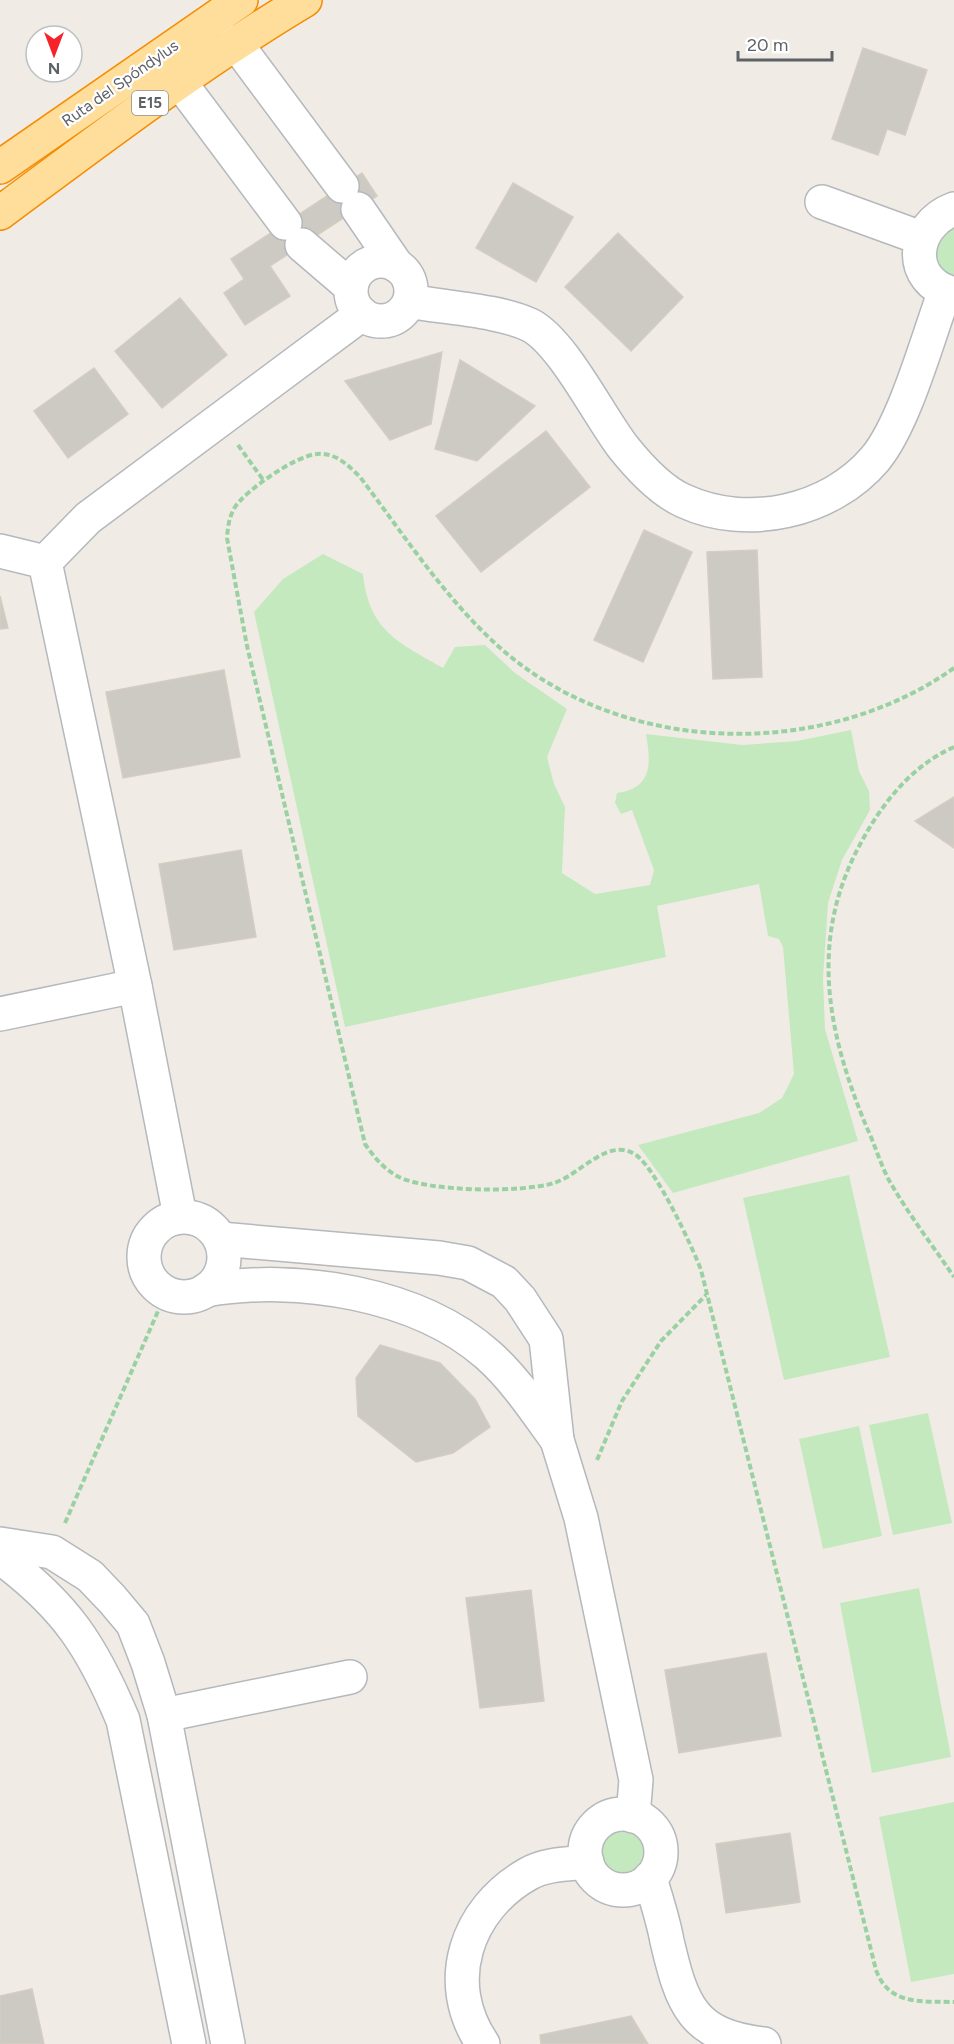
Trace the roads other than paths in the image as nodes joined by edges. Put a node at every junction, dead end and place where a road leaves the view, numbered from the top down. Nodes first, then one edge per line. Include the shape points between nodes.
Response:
1 (241, 0) edge
2 (305, 0) edge
3 (235, 42) junction
4 (179, 81) junction
5 (0, 167) edge
6 (822, 202) dead end
7 (954, 209) edge
8 (0, 213) edge
9 (921, 238) junction
10 (396, 266) junction
11 (949, 292) edge
12 (357, 300) junction
13 (410, 301) junction
14 (0, 551) edge
15 (45, 562) junction
16 (135, 986) junction
17 (0, 1014) edge
18 (180, 1216) junction
19 (220, 1239) junction
20 (207, 1290) junction
21 (557, 1440) junction
22 (0, 1544) edge
23 (0, 1557) edge
24 (350, 1677) dead end
25 (164, 1715) junction
26 (633, 1816) junction
27 (586, 1862) junction
28 (650, 1878) junction
29 (189, 2044) edge
30 (228, 2044) edge
31 (483, 2044) edge
32 (764, 2044) edge

1 - 5 highway, Ruta del Spóndylus / E15
2 - 3 highway, Ruta del Spóndylus / E15
3 - 4 highway, Ruta del Spóndylus / E15
3 - 10 street
4 - 8 highway, Ruta del Spóndylus / E15
4 - 12 street via 294,234
6 - 9 street
7 - 9 street via 939,215
9 - 11 street via 923,269 934,284
10 - 12 street via 388,262 368,264 355,277
10 - 13 street via 409,281
11 - 13 street via 895,428 875,459 831,494 806,506 774,514 742,515 711,511 682,501 655,480 624,448 550,342 531,326 497,315
12 - 13 street via 370,319 389,320 398,316
12 - 15 street via 219,419 88,519
14 - 15 street
15 - 16 street
16 - 17 street
16 - 18 street
18 - 19 street via 203,1221
18 - 20 street via 156,1227 143,1250 147,1275 166,1293 187,1297
19 - 20 street via 224,1250 221,1273
19 - 21 street via 439,1257 468,1263 504,1282 546,1339
20 - 21 street via 242,1284 320,1289 354,1294 420,1313 454,1329 489,1355
21 - 26 street via 581,1518 636,1780
22 - 25 street via 52,1552 90,1576 133,1624
23 - 29 street via 57,1606 86,1641 123,1720
24 - 25 street
25 - 30 street
26 - 27 street via 611,1816 592,1829 585,1850
26 - 28 street via 654,1830 659,1842 661,1855
27 - 28 street via 608,1887 630,1889
27 - 31 street via 530,1872 488,1904 472,1930 461,1987
28 - 32 street via 686,2004 704,2025 735,2041

